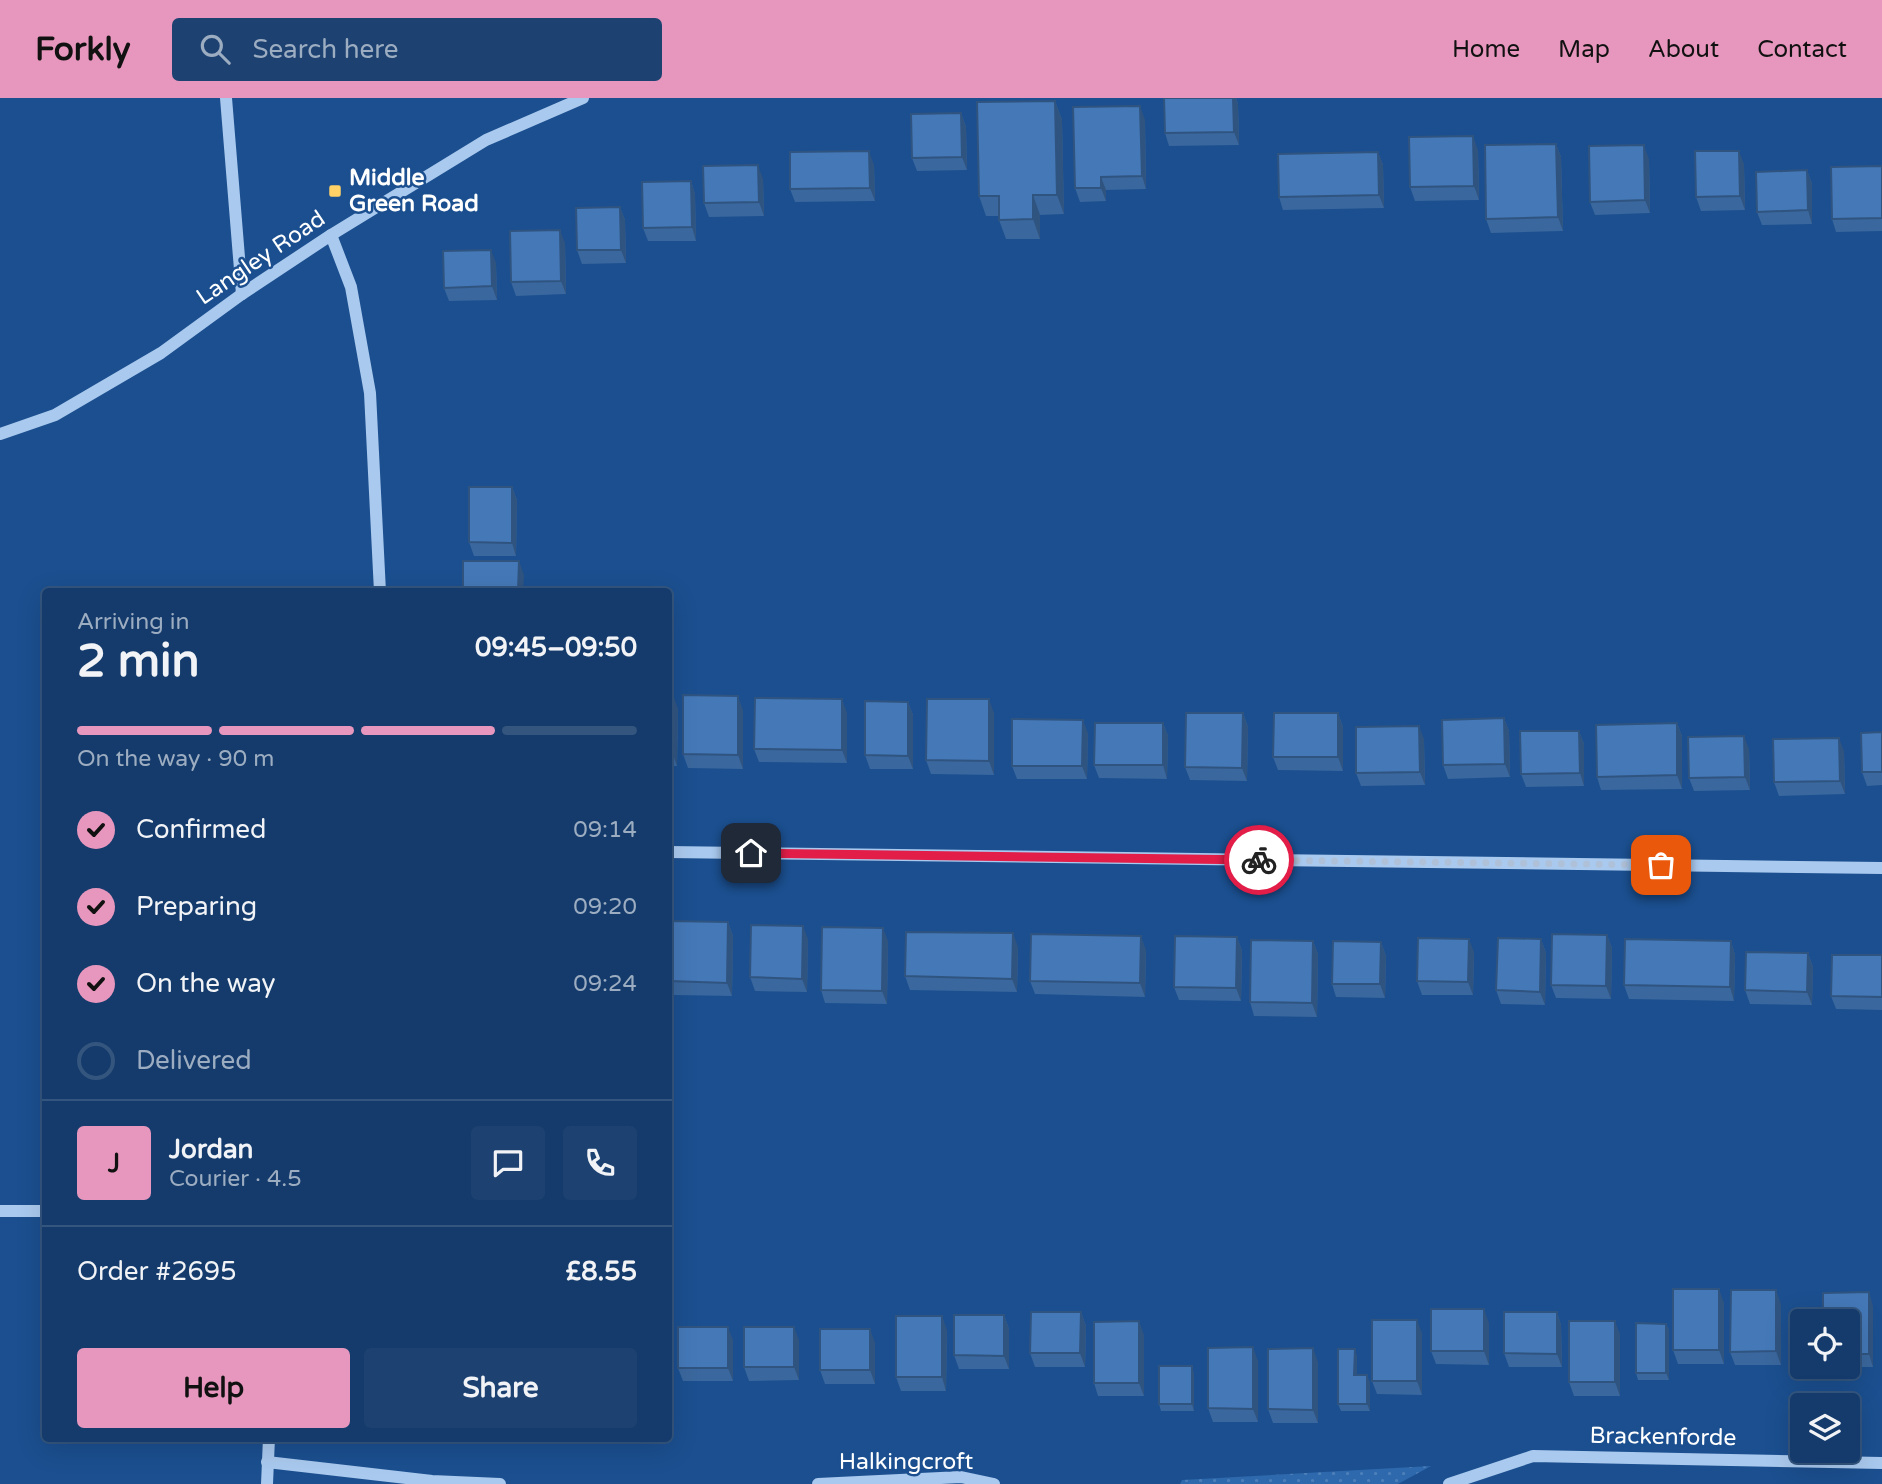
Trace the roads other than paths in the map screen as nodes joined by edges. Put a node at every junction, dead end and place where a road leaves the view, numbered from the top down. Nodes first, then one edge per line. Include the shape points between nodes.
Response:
1 (226, 98) edge
2 (583, 98) edge
3 (331, 235) junction
4 (242, 294) junction
5 (0, 434) edge
6 (380, 588) edge
7 (672, 852) edge
8 (1882, 868) edge
9 (0, 1211) edge
10 (42, 1211) edge
11 (269, 1442) edge
12 (267, 1462) junction
13 (1882, 1463) edge
14 (267, 1484) edge
15 (500, 1484) edge
16 (818, 1484) edge
17 (994, 1484) edge
18 (1448, 1484) edge

1 - 4 street
2 - 3 street, Langley Road via 486,140
3 - 4 street, Langley Road
3 - 6 street via 351,287 370,393
4 - 5 street, Langley Road via 161,354 55,415
7 - 8 street
9 - 10 street
11 - 12 street
12 - 14 street
12 - 15 street
13 - 18 street, Brackenforde via 1533,1456
16 - 17 street, Halkingcroft via 961,1477

